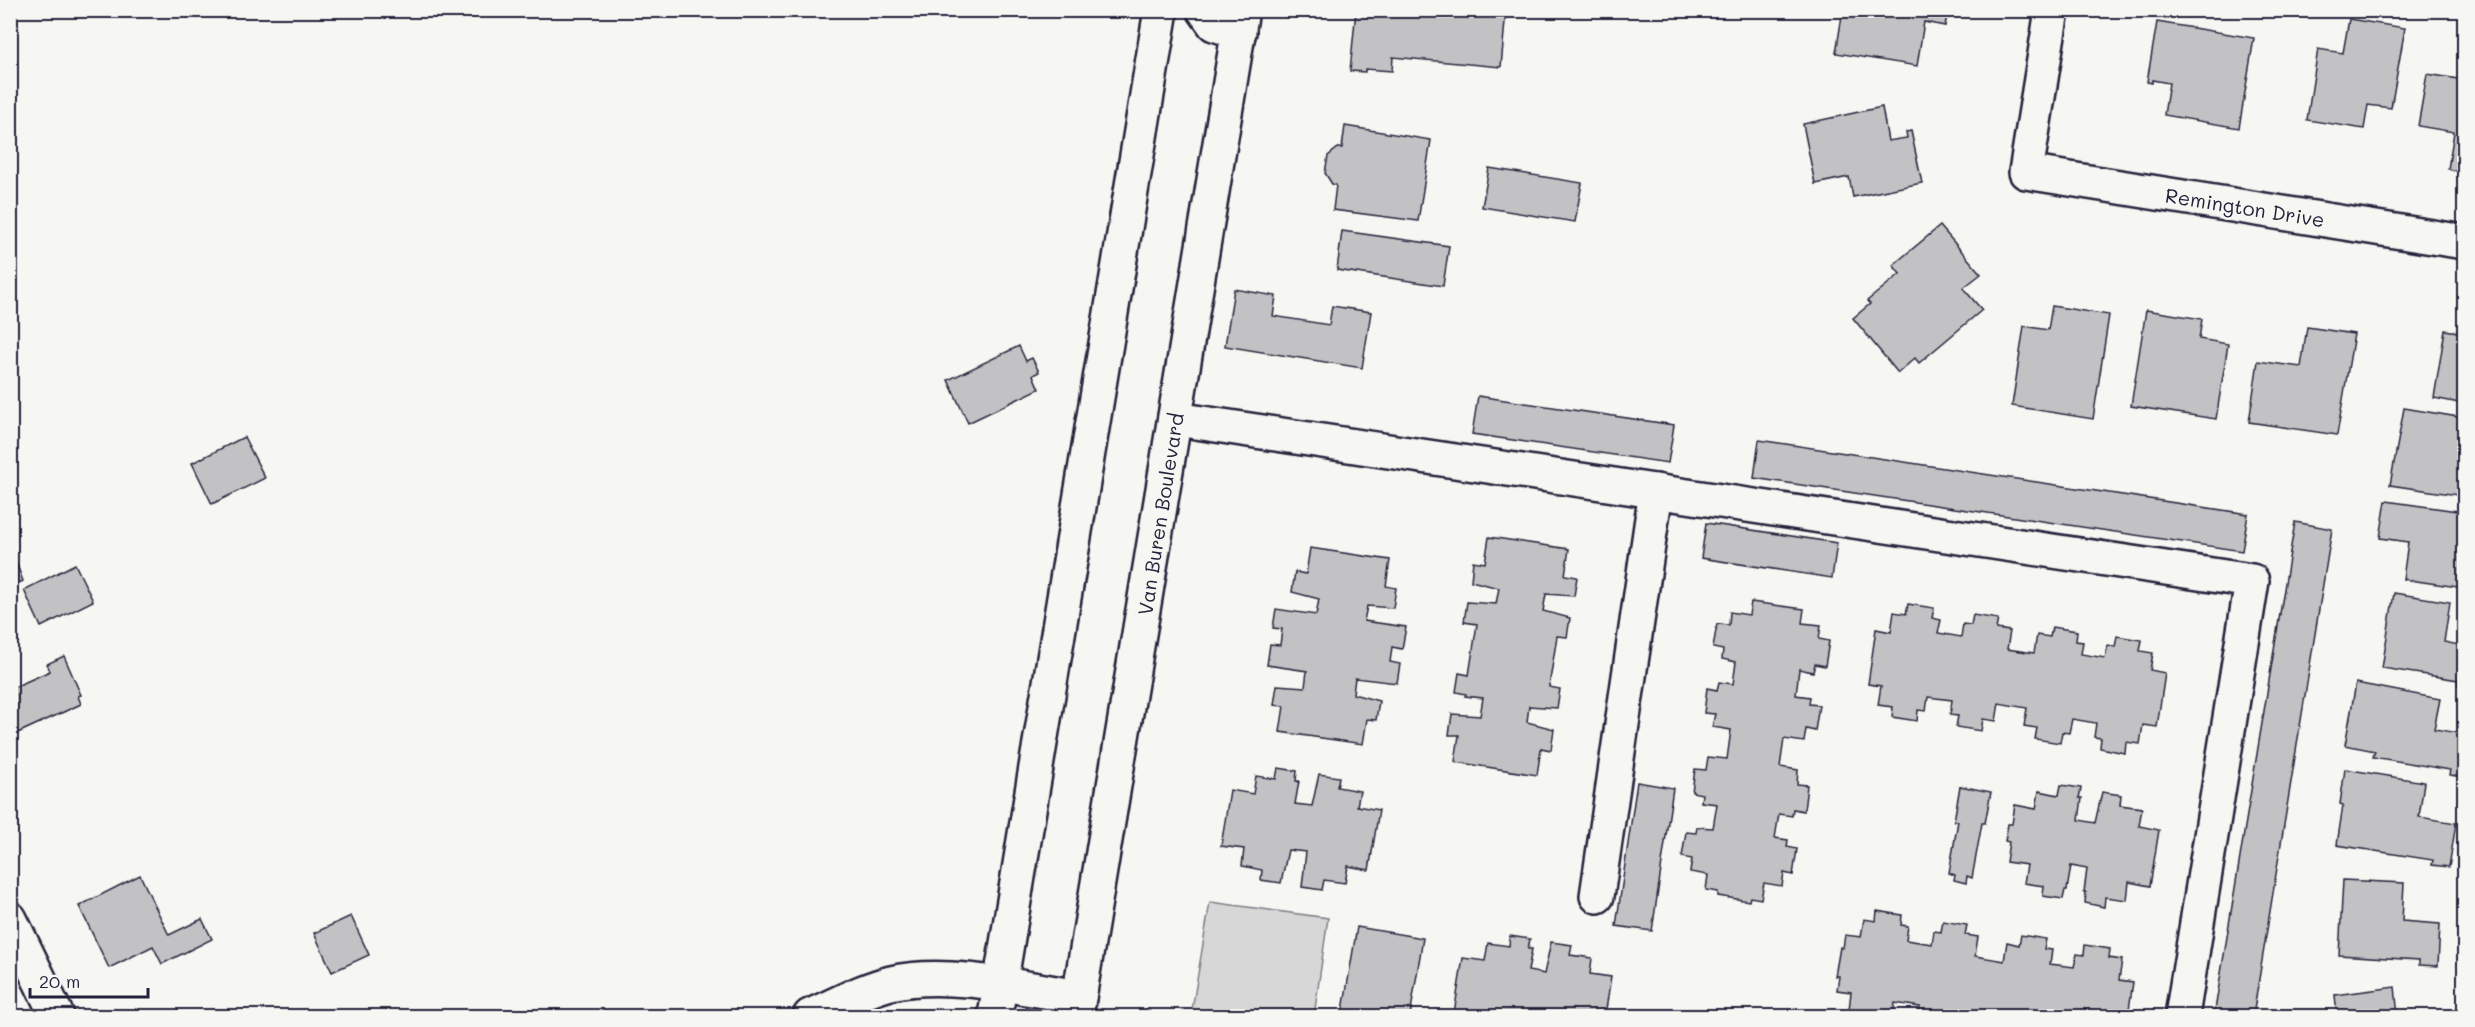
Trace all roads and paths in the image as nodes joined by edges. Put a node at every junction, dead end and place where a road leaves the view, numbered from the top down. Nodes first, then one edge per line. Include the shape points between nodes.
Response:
1 (1161, 10) edge
2 (1204, 10) edge
3 (2052, 10) edge
4 (1240, 21) edge
5 (2464, 242) edge
6 (1176, 419) junction
7 (1656, 491) junction
8 (1596, 896) dead end
9 (10, 918) edge
10 (1000, 985) junction
11 (1078, 1007) edge
12 (57, 1017) edge
13 (810, 1017) edge
14 (995, 1017) edge
15 (2182, 1017) edge

1 - 10 main road
2 - 4 main road via 1214,24
3 - 5 main road, Remington Drive via 2026,172
4 - 6 main road, Van Buren Boulevard
6 - 7 main road
6 - 11 main road, Van Buren Boulevard
7 - 8 main road
7 - 15 main road via 2252,581
9 - 12 main road
10 - 11 main road
10 - 13 main road via 942,980 892,982
10 - 14 main road

